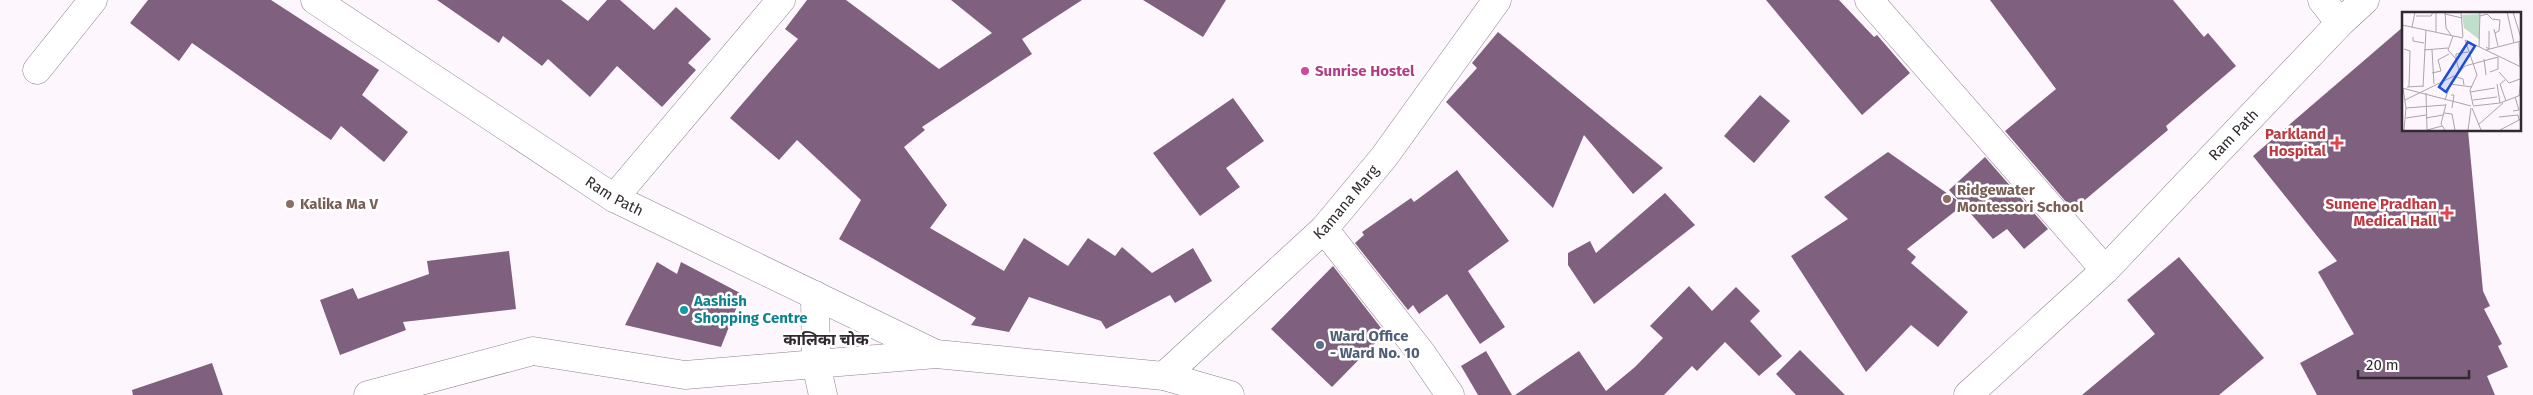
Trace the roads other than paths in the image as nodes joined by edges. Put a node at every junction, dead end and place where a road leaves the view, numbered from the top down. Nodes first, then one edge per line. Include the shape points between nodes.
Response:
1 (93, 0) edge
2 (314, 0) edge
3 (780, 0) edge
4 (1497, 0) edge
5 (1869, 0) edge
6 (2322, 0) edge
7 (2365, 0) edge
8 (2340, 23) junction
9 (37, 70) dead end
10 (614, 198) junction
11 (1324, 229) junction
12 (2105, 270) junction
13 (815, 295) junction
14 (936, 354) junction
15 (816, 364) junction
16 (1164, 376) junction
17 (412, 389) edge
18 (368, 395) edge
19 (823, 395) edge
20 (1230, 395) edge
21 (1450, 395) edge
22 (1968, 395) edge

1 - 9 street
2 - 10 street, Ram Path
3 - 10 street
4 - 11 street, Kamana Marg via 1384,157
5 - 12 street
6 - 8 street
7 - 8 street, Ram Path
8 - 12 street, Ram Path
10 - 13 street, Ram Path
11 - 16 street, Kamana Marg
11 - 21 street
12 - 22 street, Ram Path
13 - 14 street, Ram Path
13 - 15 street
14 - 15 street
14 - 16 street
15 - 17 street via 684,375 533,351
15 - 19 street
16 - 20 street
17 - 18 street

